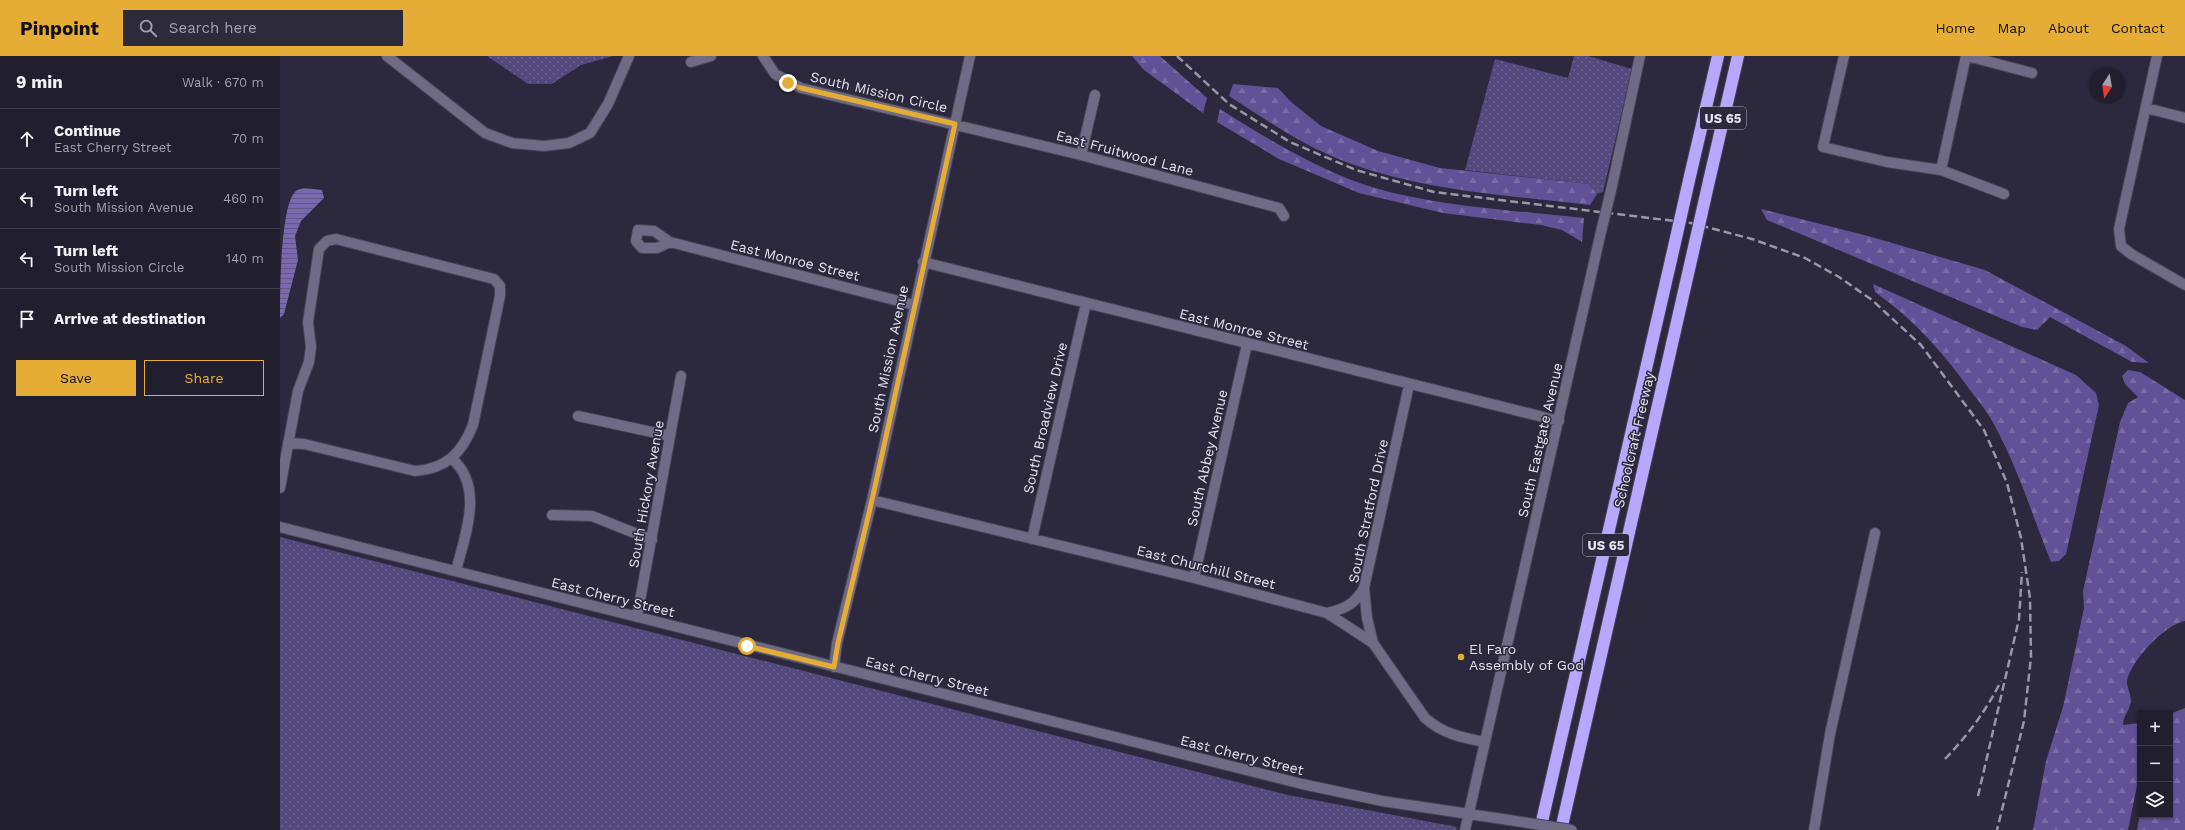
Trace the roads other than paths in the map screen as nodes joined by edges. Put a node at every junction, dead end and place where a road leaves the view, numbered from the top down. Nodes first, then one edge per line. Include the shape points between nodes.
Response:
1 (387, 56) edge
2 (629, 56) edge
3 (710, 56) edge
4 (763, 56) edge
5 (970, 56) edge
6 (1640, 56) edge
7 (1718, 56) edge
8 (1738, 56) edge
9 (1844, 56) edge
10 (1967, 56) edge
11 (2157, 56) edge
12 (691, 62) dead end
13 (2032, 73) dead end
14 (1095, 95) dead end
15 (2146, 108) junction
16 (2185, 118) edge
17 (955, 124) junction
18 (1081, 155) junction
19 (1941, 170) junction
20 (2004, 194) dead end
21 (1284, 216) dead end
22 (670, 242) dead end
23 (923, 262) junction
24 (2185, 285) edge
25 (1086, 303) junction
26 (914, 305) junction
27 (1247, 344) junction
28 (681, 376) dead end
29 (1409, 385) junction
30 (578, 416) dead end
31 (1559, 421) junction
32 (670, 436) junction
33 (288, 443) junction
34 (451, 458) junction
35 (280, 488) edge
36 (872, 500) junction
37 (552, 515) dead end
38 (280, 527) edge
39 (1875, 533) dead end
40 (1032, 539) junction
41 (652, 540) junction
42 (456, 571) junction
43 (1194, 578) junction
44 (1364, 588) junction
45 (1327, 613) junction
46 (637, 617) junction
47 (1373, 643) junction
48 (834, 667) junction
49 (1485, 742) junction
50 (1469, 814) junction
51 (1465, 830) edge
52 (1540, 830) edge
53 (1561, 830) edge
54 (1572, 830) edge
55 (1814, 830) edge

1 - 2 street via 485,133 512,143 544,146 569,142 590,134 608,104
3 - 12 street
4 - 17 street, South Mission Circle via 775,74 801,88
5 - 17 street, South Mission Avenue
6 - 31 street, South Eastgate Avenue, bridge
7 - 52 highway, Schoolcraft Freeway / US 65, bridge
8 - 53 highway, Schoolcraft Freeway / US 65, bridge
9 - 19 street via 1823,147 1887,162
10 - 13 street
10 - 19 street
11 - 15 street
14 - 18 street
15 - 16 street
15 - 24 street via 2119,229 2121,246
17 - 18 street, East Fruitwood Lane
17 - 23 street, South Mission Avenue
18 - 21 street, East Fruitwood Lane via 1279,208
19 - 20 street
22 - 26 street, East Monroe Street
23 - 25 street, East Monroe Street
23 - 26 street, South Mission Avenue
25 - 27 street, East Monroe Street
25 - 40 street, South Broadview Drive
26 - 36 street, South Mission Avenue
27 - 29 street, East Monroe Street
27 - 43 street, South Abbey Avenue
28 - 32 street, South Hickory Avenue
29 - 31 street, East Monroe Street
29 - 44 street, South Stratford Drive
30 - 32 street
31 - 49 street, South Eastgate Avenue
32 - 41 street, South Hickory Avenue
33 - 34 street via 304,444 415,471 440,466
33 - 34 street via 298,391 309,362 311,347 308,322 319,249 327,241 336,239 494,278 500,286 473,425 466,443
33 - 35 street
34 - 42 street via 460,465 469,487 472,504
36 - 40 street, East Churchill Street
36 - 48 street, South Mission Avenue
37 - 41 street via 592,516
38 - 42 street, East Cherry Street
39 - 55 street via 1830,734
40 - 43 street, East Churchill Street
41 - 46 street, South Hickory Avenue
42 - 46 street, East Cherry Street
43 - 45 street, East Churchill Street
44 - 45 street via 1349,606
44 - 47 street, South Stratford Drive
45 - 47 street, East Churchill Street
46 - 48 street, East Cherry Street
47 - 49 street, East Churchill Street via 1425,718 1434,726 1461,738
48 - 50 street, East Cherry Street via 1302,784 1382,801
49 - 50 street, South Eastgate Avenue
50 - 51 street, South Eastgate Avenue
50 - 54 street, East Cherry Street, bridge

